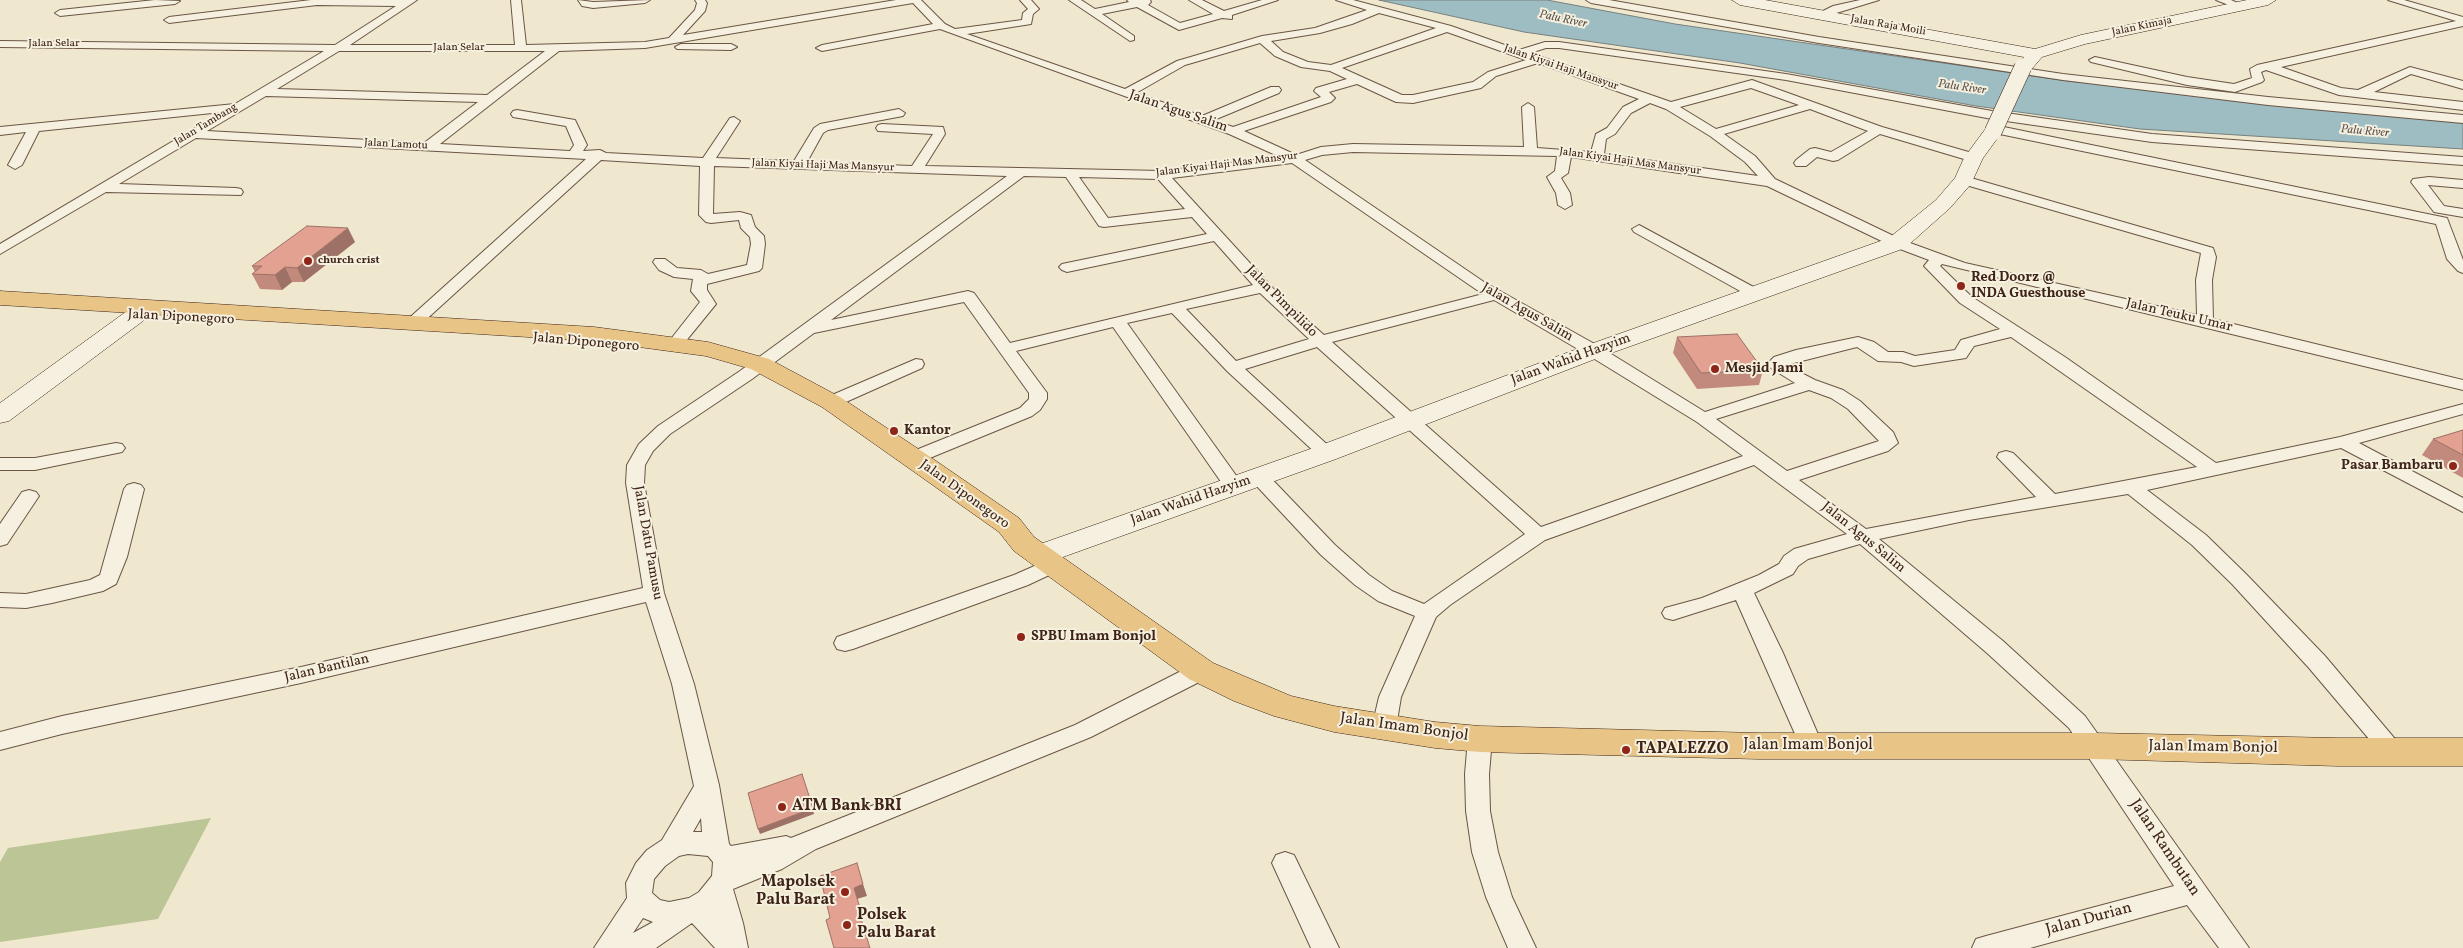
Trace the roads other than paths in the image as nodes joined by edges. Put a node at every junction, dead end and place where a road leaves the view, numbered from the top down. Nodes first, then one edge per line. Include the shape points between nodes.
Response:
1 (175, 0) edge
2 (242, 0) edge
3 (516, 0) edge
4 (583, 0) edge
5 (645, 0) edge
6 (700, 0) edge
7 (915, 0) edge
8 (1025, 0) edge
9 (1074, 0) edge
10 (1157, 0) edge
11 (1194, 0) edge
12 (1273, 0) edge
13 (1341, 0) edge
14 (1591, 0) edge
15 (1740, 0) edge
16 (1874, 0) edge
17 (2221, 0) edge
18 (2268, 0) edge
19 (2392, 0) edge
20 (316, 1) edge
21 (410, 2) edge
22 (1136, 2) edge
23 (2239, 6) junction
24 (1377, 10) junction
25 (240, 12) junction
26 (60, 13) dead end
27 (1094, 13) junction
28 (1223, 15) junction
29 (1820, 15) junction
30 (745, 16) dead end
31 (2463, 20) edge
32 (2463, 23) edge
33 (757, 26) junction
34 (1447, 28) junction
35 (948, 29) junction
36 (166, 33) junction
37 (1130, 38) dead end
38 (674, 39) junction
39 (1262, 39) junction
40 (0, 44) edge
41 (645, 44) junction
42 (732, 47) dead end
43 (337, 48) junction
44 (521, 48) junction
45 (556, 48) junction
46 (822, 48) dead end
47 (1520, 53) junction
48 (2036, 54) junction
49 (1633, 56) joint
50 (1650, 59) joint
51 (1538, 60) junction
52 (2095, 60) dead end
53 (2268, 66) junction
54 (2023, 67) joint
55 (1332, 68) junction
56 (1356, 80) junction
57 (2463, 85) edge
58 (1275, 90) dead end
59 (262, 92) junction
60 (1125, 94) junction
61 (2358, 94) junction
62 (490, 98) junction
63 (1650, 98) junction
64 (239, 106) junction
65 (1670, 106) junction
66 (1809, 106) junction
67 (2463, 106) edge
68 (1528, 107) dead end
69 (899, 112) dead end
70 (517, 114) dead end
71 (2463, 119) edge
72 (734, 121) dead end
73 (1201, 121) junction
74 (35, 127) junction
75 (882, 128) dead end
76 (1878, 130) junction
77 (1994, 130) junction
78 (0, 131) edge
79 (1233, 131) junction
80 (1714, 133) junction
81 (192, 134) junction
82 (427, 147) junction
83 (1535, 150) junction
84 (1562, 152) junction
85 (574, 154) junction
86 (600, 154) junction
87 (1597, 156) junction
88 (1974, 158) junction
89 (1295, 159) junction
90 (2463, 161) edge
91 (707, 162) junction
92 (1801, 163) dead end
93 (799, 164) junction
94 (15, 165) dead end
95 (916, 170) junction
96 (1020, 173) junction
97 (1070, 173) junction
98 (1162, 175) junction
99 (1964, 180) junction
100 (1770, 182) junction
101 (2463, 184) edge
102 (101, 188) junction
103 (236, 192) dead end
104 (1565, 205) dead end
105 (1196, 212) junction
106 (2463, 213) edge
107 (2441, 215) junction
108 (1639, 229) dead end
109 (1217, 236) junction
110 (1898, 243) junction
111 (0, 250) edge
112 (1939, 258) junction
113 (660, 262) dead end
114 (1067, 267) dead end
115 (2463, 268) edge
116 (700, 281) junction
117 (1264, 287) junction
118 (1754, 293) junction
119 (1496, 296) junction
120 (0, 298) edge
121 (1175, 307) junction
122 (0, 309) edge
123 (135, 316) junction
124 (1117, 321) junction
125 (2205, 322) junction
126 (413, 323) junction
127 (809, 329) junction
128 (2013, 331) junction
129 (1319, 340) junction
130 (675, 344) junction
131 (1006, 349) junction
132 (1594, 351) junction
133 (916, 364) dead end
134 (1233, 366) junction
135 (753, 369) junction
136 (1810, 384) junction
137 (2463, 385) edge
138 (831, 402) junction
139 (2463, 409) edge
140 (0, 415) edge
141 (1703, 418) junction
142 (1408, 420) junction
143 (2343, 442) junction
144 (116, 448) dead end
145 (1326, 453) junction
146 (2006, 457) dead end
147 (914, 458) junction
148 (1756, 458) junction
149 (0, 464) edge
150 (2212, 470) junction
151 (1259, 477) junction
152 (1784, 478) junction
153 (1233, 485) junction
154 (2132, 487) junction
155 (134, 489) dead end
156 (29, 496) dead end
157 (2051, 501) junction
158 (2463, 506) edge
159 (1538, 535) junction
160 (1863, 536) junction
161 (0, 539) edge
162 (1039, 554) junction
163 (1742, 590) junction
164 (654, 593) junction
165 (0, 600) edge
166 (1426, 613) junction
167 (1673, 613) dead end
168 (845, 643) dead end
169 (1201, 671) junction
170 (1384, 727) junction
171 (1480, 739) junction
172 (0, 740) edge
173 (1810, 746) junction
174 (2095, 746) junction
175 (2394, 752) junction
176 (2463, 752) edge
177 (707, 785) junction
178 (671, 848) junction
179 (1285, 863) dead end
180 (722, 869) junction
181 (2193, 892) junction
182 (641, 899) junction
183 (692, 909) junction
184 (608, 948) edge
185 (631, 948) edge
186 (733, 948) edge
187 (1325, 948) edge
188 (1522, 948) edge
189 (1986, 948) edge
190 (2236, 948) edge

1 - 26 street
1 - 36 street
2 - 25 street
3 - 44 street
4 - 5 street via 593,5
6 - 38 street via 700,12
7 - 33 street, Jalan Selar
7 - 35 street
8 - 35 street via 1034,9 1028,13 1027,22
9 - 27 street
10 - 22 street
11 - 28 street
12 - 28 street via 1256,5 1265,12 1241,18
13 - 24 street, Jalan Kiyai Haji Mansyur
14 - 71 street via 1811,39 2063,77
15 - 29 street, Jalan Raja Moili
16 - 29 street
17 - 23 street
18 - 23 street, Jalan Kimaja
19 - 31 street
20 - 21 street
20 - 25 street
21 - 43 street, Jalan Tambang
22 - 27 street
22 - 28 street via 1177,27
23 - 48 street, Jalan Kimaja via 2081,40
24 - 34 street, Jalan Kiyai Haji Mansyur
24 - 39 street via 1316,31
25 - 36 street
27 - 37 street
29 - 48 street, Jalan Raja Moili
30 - 33 street
32 - 53 street
33 - 38 street, Jalan Selar
34 - 47 street, Jalan Kiyai Haji Mansyur
34 - 55 street
35 - 46 street
35 - 60 street, Jalan Agus Salim
36 - 40 street, Jalan Selar
36 - 43 street, Jalan Selar
38 - 41 street, Jalan Selar
39 - 55 street via 1274,51 1305,65
39 - 60 street via 1181,63
41 - 42 street
41 - 45 street, Jalan Selar
43 - 44 street, Jalan Selar
43 - 59 street, Jalan Tambang
44 - 45 street, Jalan Selar
45 - 62 street
47 - 49 street via 1550,44
47 - 51 street, Jalan Kiyai Haji Mansyur
48 - 54 street, Jalan Kimaja
49 - 50 street
50 - 90 street via 1786,77 1982,113 2152,138
51 - 56 street via 1492,74 1477,85 1413,99 1400,99
51 - 63 street, Jalan Kiyai Haji Mansyur
52 - 53 street via 2232,88 2257,81 2256,69
53 - 61 street
54 - 77 street, Jalan Wahid Hazyim, bridge
55 - 56 street
56 - 79 street via 1320,91 1327,99
57 - 61 street via 2410,70
58 - 73 street
59 - 62 street
59 - 64 street, Jalan Tambang
60 - 73 street, Jalan Agus Salim
61 - 67 street
62 - 82 street
63 - 65 street, Jalan Kiyai Haji Mansyur
63 - 87 street via 1626,110 1611,131 1600,137
64 - 74 street
64 - 81 street, Jalan Tambang
65 - 66 street via 1748,84
65 - 80 street, Jalan Kiyai Haji Mansyur
66 - 76 street
66 - 80 street
68 - 83 street via 1528,141
69 - 93 street via 824,127
70 - 85 street via 571,123 581,145
72 - 91 street
73 - 79 street, Jalan Agus Salim
74 - 78 street
74 - 94 street
75 - 95 street via 939,130
76 - 88 street
76 - 92 street via 1833,157 1815,152
77 - 88 street, Jalan Wahid Hazyim
77 - 107 street
79 - 89 street, Jalan Agus Salim
80 - 100 street, Jalan Kiyai Haji Mansyur via 1750,159
81 - 82 street, Jalan Lamotu
81 - 102 street, Jalan Tambang
82 - 85 street, Jalan Lamotu
83 - 84 street, Jalan Kiyai Haji Mas Mansyur
83 - 89 street, Jalan Kiyai Haji Mas Mansyur via 1353,148 1321,151
84 - 87 street, Jalan Kiyai Haji Mas Mansyur
84 - 104 street via 1564,164 1561,173 1554,177 1563,193
85 - 86 street, Jalan Lamotu
86 - 91 street, Jalan Kiyai Haji Mas Mansyur
86 - 126 street
87 - 100 street, Jalan Kiyai Haji Mas Mansyur
88 - 99 street, Jalan Wahid Hazyim
89 - 98 street, Jalan Kiyai Haji Mas Mansyur
89 - 119 street, Jalan Agus Salim
91 - 93 street, Jalan Kiyai Haji Mas Mansyur
91 - 116 street via 706,215 711,218 743,217 752,234 757,236 758,244 754,268
93 - 95 street, Jalan Kiyai Haji Mas Mansyur
95 - 96 street, Jalan Kiyai Haji Mas Mansyur
96 - 97 street, Jalan Kiyai Haji Mas Mansyur
96 - 127 street, Jalan Datu Pamusu
97 - 98 street, Jalan Kiyai Haji Mas Mansyur
97 - 105 street via 1104,223
98 - 105 street, Jalan Pimpilido
99 - 110 street, Jalan Wahid Hazyim
99 - 125 street via 2208,251 2204,280
100 - 110 street, Jalan Kiyai Haji Mas Mansyur
101 - 107 street via 2418,182
102 - 103 street
102 - 111 street, Jalan Tambang
105 - 109 street, Jalan Pimpilido
106 - 107 street
107 - 115 street via 2454,259
108 - 118 street
109 - 114 street
109 - 117 street, Jalan Pimpilido
110 - 112 street, Jalan Teuku Umar
110 - 118 street, Jalan Wahid Hazyim
112 - 125 street, Jalan Teuku Umar
112 - 128 street via 1932,266 1948,284
113 - 116 street via 674,272 700,275
116 - 130 street via 699,291 708,304
117 - 121 street
117 - 129 street, Jalan Pimpilido
118 - 132 street, Jalan Wahid Hazyim
119 - 129 street
119 - 132 street, Jalan Agus Salim
120 - 126 highway, Jalan Diponegoro
121 - 124 street
121 - 134 street
122 - 123 highway, Jalan Diponegoro
123 - 135 highway, Jalan Diponegoro via 408,330 636,347
123 - 140 street
124 - 131 street
124 - 153 street
125 - 137 street, Jalan Teuku Umar
126 - 130 highway, Jalan Diponegoro via 594,334
127 - 131 street via 968,296
127 - 135 street, Jalan Datu Pamusu
128 - 136 street via 1967,343 1960,354 1914,361 1903,357 1884,358 1868,345 1858,342 1796,356 1774,366
128 - 150 street
129 - 134 street
129 - 142 street, Jalan Pimpilido
130 - 135 highway, Jalan Diponegoro via 708,349
131 - 147 street via 1038,393 1034,406
132 - 141 street, Jalan Agus Salim
132 - 142 street, Jalan Wahid Hazyim
133 - 138 street
134 - 145 street
135 - 138 highway, Jalan Diponegoro
135 - 162 highway, Jalan Diponegoro via 992,533
135 - 164 street, Jalan Datu Pamusu via 664,430 645,448 636,465 635,483
136 - 141 street
136 - 152 street via 1837,394 1854,405 1887,436 1889,443
138 - 147 highway, Jalan Diponegoro
139 - 143 street
141 - 148 street, Jalan Agus Salim
142 - 145 street, Jalan Wahid Hazyim
142 - 159 street, Jalan Pimpilido
143 - 150 street
143 - 158 street
144 - 149 street via 35,464
145 - 151 street, Jalan Wahid Hazyim
146 - 157 street
147 - 162 highway, Jalan Diponegoro via 1009,526
148 - 152 street, Jalan Agus Salim
148 - 159 street
150 - 154 street
151 - 153 street, Jalan Wahid Hazyim
151 - 166 street via 1328,550 1362,580 1386,596
152 - 160 street, Jalan Agus Salim
153 - 162 street, Jalan Wahid Hazyim
154 - 157 street
154 - 175 street via 2199,540 2239,579 2317,662
155 - 165 street via 109,579 96,586 52,596 26,601
156 - 161 street
157 - 160 street
159 - 166 street
160 - 163 street via 1795,557 1779,573
160 - 174 street, Jalan Agus Salim via 2002,653 2077,722
162 - 168 street via 1021,580
162 - 169 highway, Jalan Imam Bonjol
163 - 167 street
163 - 173 street
164 - 172 street, Jalan Bantilan via 310,673
164 - 177 street, Jalan Datu Pamusu via 683,684
166 - 170 street via 1390,697
169 - 170 highway, Jalan Imam Bonjol via 1286,707
169 - 180 street via 1083,731 806,842 773,861
170 - 171 highway, Jalan Imam Bonjol
171 - 173 highway, Jalan Imam Bonjol
171 - 188 street via 1478,811 1485,852 1499,897
173 - 174 highway, Jalan Imam Bonjol
174 - 175 highway, Jalan Imam Bonjol
174 - 181 street, Jalan Rambutan
175 - 176 highway, Jalan Imam Bonjol
177 - 178 street
177 - 180 street, Jalan Datu Pamusu
178 - 180 street via 704,843
178 - 182 street via 645,871 639,883
179 - 187 street
180 - 183 street via 708,900
180 - 186 street, Jalan Datu Pamusu
181 - 189 street, Jalan Durian
181 - 190 street, Jalan Rambutan
182 - 183 street via 652,910 669,914
182 - 184 street
183 - 185 street
183 - 186 street

